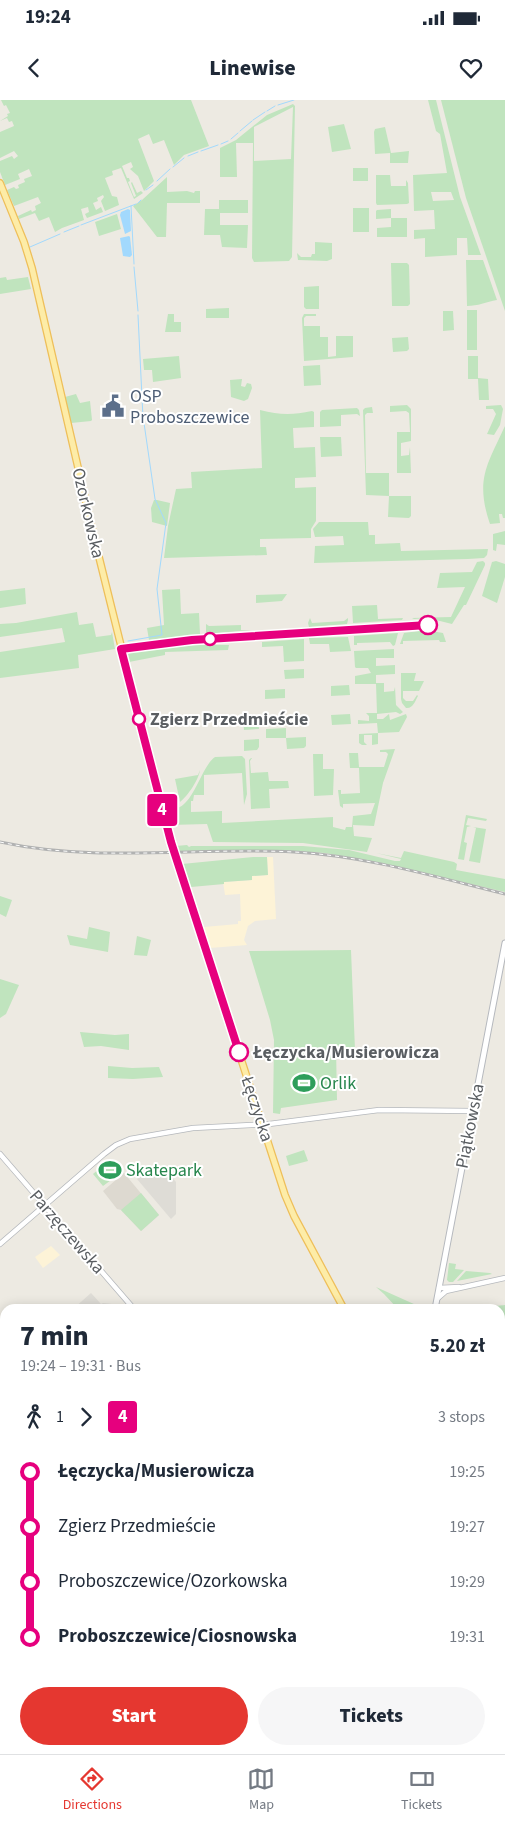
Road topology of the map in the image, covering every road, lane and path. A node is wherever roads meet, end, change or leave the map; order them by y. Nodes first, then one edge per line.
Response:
1 (0, 183) edge
2 (171, 844) joint
3 (505, 943) edge
4 (472, 1110) junction
5 (262, 1124) junction
6 (0, 1154) edge
7 (44, 1206) junction
8 (0, 1244) edge
9 (441, 1277) junction
10 (505, 1278) edge
11 (439, 1288) junction
12 (448, 1289) junction
13 (437, 1299) junction
14 (130, 1304) edge
15 (341, 1304) edge
16 (436, 1304) edge

1 - 2 main road, Ozorkowska
2 - 5 main road, Łęczycka
3 - 4 main road, Piątkowska
4 - 5 street
4 - 9 main road, Piątkowska
5 - 7 street
5 - 15 main road, Łęczycka
6 - 7 street, Parzęczewska
7 - 8 street
7 - 14 street, Parzęczewska
9 - 11 main road, Piątkowska
9 - 12 street
10 - 12 street
11 - 12 street
11 - 13 main road, Piątkowska
12 - 13 street
13 - 16 main road, Piątkowska

